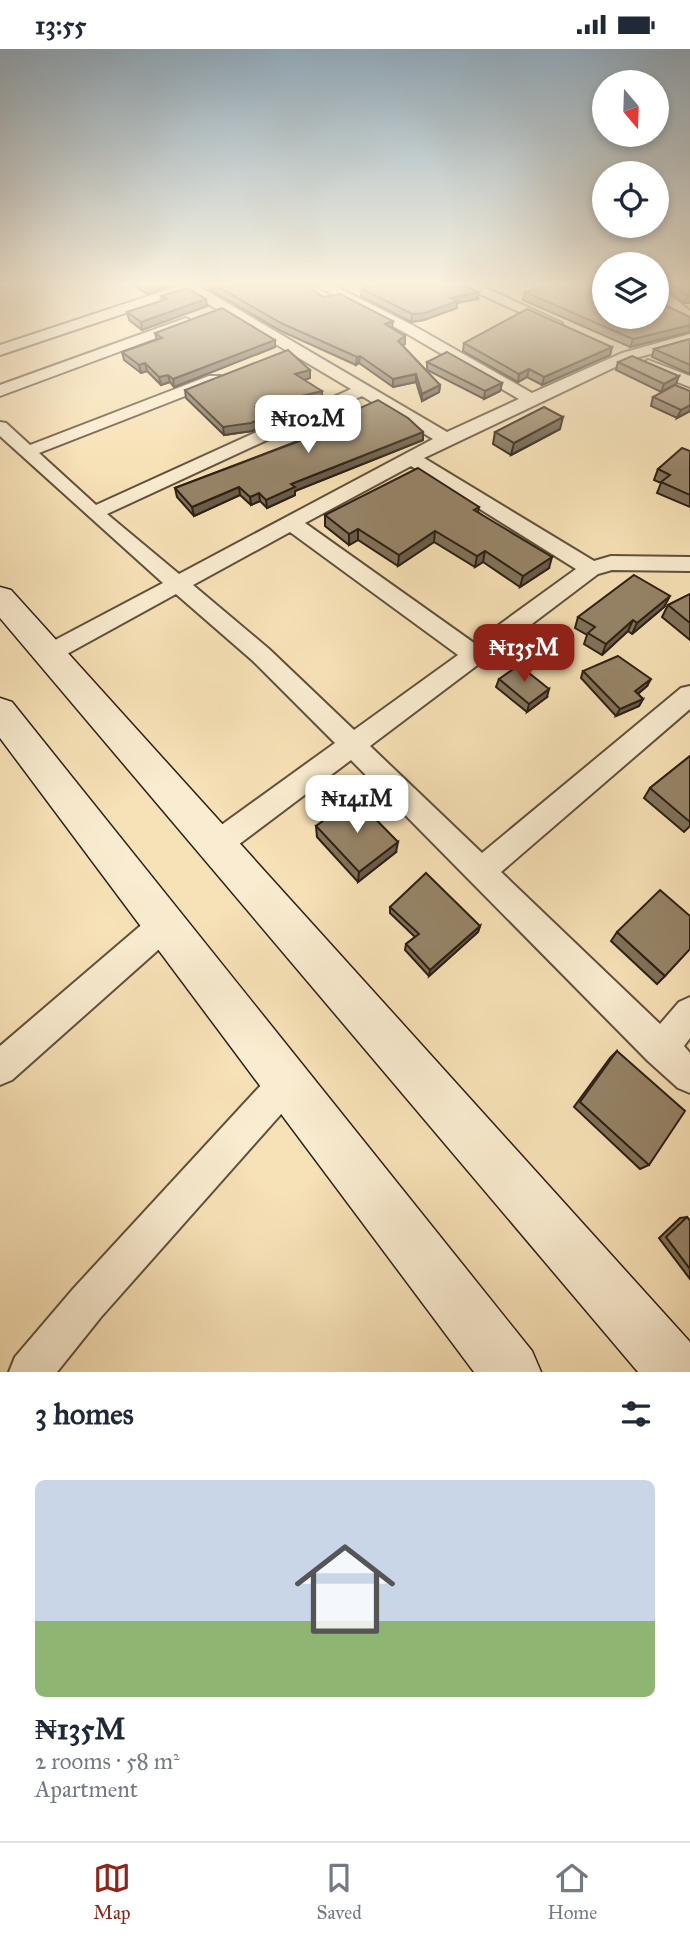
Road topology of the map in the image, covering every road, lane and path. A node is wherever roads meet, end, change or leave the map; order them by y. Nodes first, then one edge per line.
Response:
1 (18, 345) edge
2 (124, 345) edge
3 (289, 345) edge
4 (436, 345) edge
5 (603, 345) edge
6 (666, 345) edge
7 (294, 348) junction
8 (0, 351) edge
9 (627, 356) junction
10 (269, 358) edge
11 (231, 373) edge
12 (690, 382) edge
13 (365, 389) junction
14 (0, 391) edge
15 (530, 399) junction
16 (0, 427) edge
17 (446, 439) junction
18 (29, 451) junction
19 (411, 458) junction
20 (94, 513) junction
21 (291, 523) junction
22 (690, 564) edge
23 (592, 569) junction
24 (177, 585) junction
25 (0, 598) edge
26 (48, 654) junction
27 (474, 655) junction
28 (690, 695) edge
29 (0, 712) edge
30 (352, 743) junction
31 (216, 845) junction
32 (480, 872) junction
33 (164, 925) junction
34 (690, 1013) edge
35 (660, 1049) junction
36 (0, 1068) edge
37 (690, 1076) edge
38 (286, 1083) junction
39 (43, 1366) edge
40 (511, 1372) edge
41 (677, 1372) edge

1 - 8 street
2 - 14 street
3 - 7 street
4 - 15 street
5 - 9 street
6 - 9 street
7 - 10 street
7 - 13 street
9 - 12 street
9 - 15 street
11 - 18 street
13 - 17 street
13 - 20 street
15 - 17 street
16 - 18 street
17 - 19 street
18 - 20 street
19 - 21 street
19 - 23 street
20 - 24 street
21 - 24 street
21 - 27 street
22 - 23 street
23 - 27 street
24 - 26 street
24 - 30 street
25 - 26 main road
26 - 31 main road
27 - 30 street
28 - 32 street
29 - 33 main road
30 - 31 street
30 - 32 street
31 - 41 main road
32 - 35 street
33 - 36 street
33 - 38 main road
34 - 35 street
35 - 37 street
38 - 39 street
38 - 40 main road

